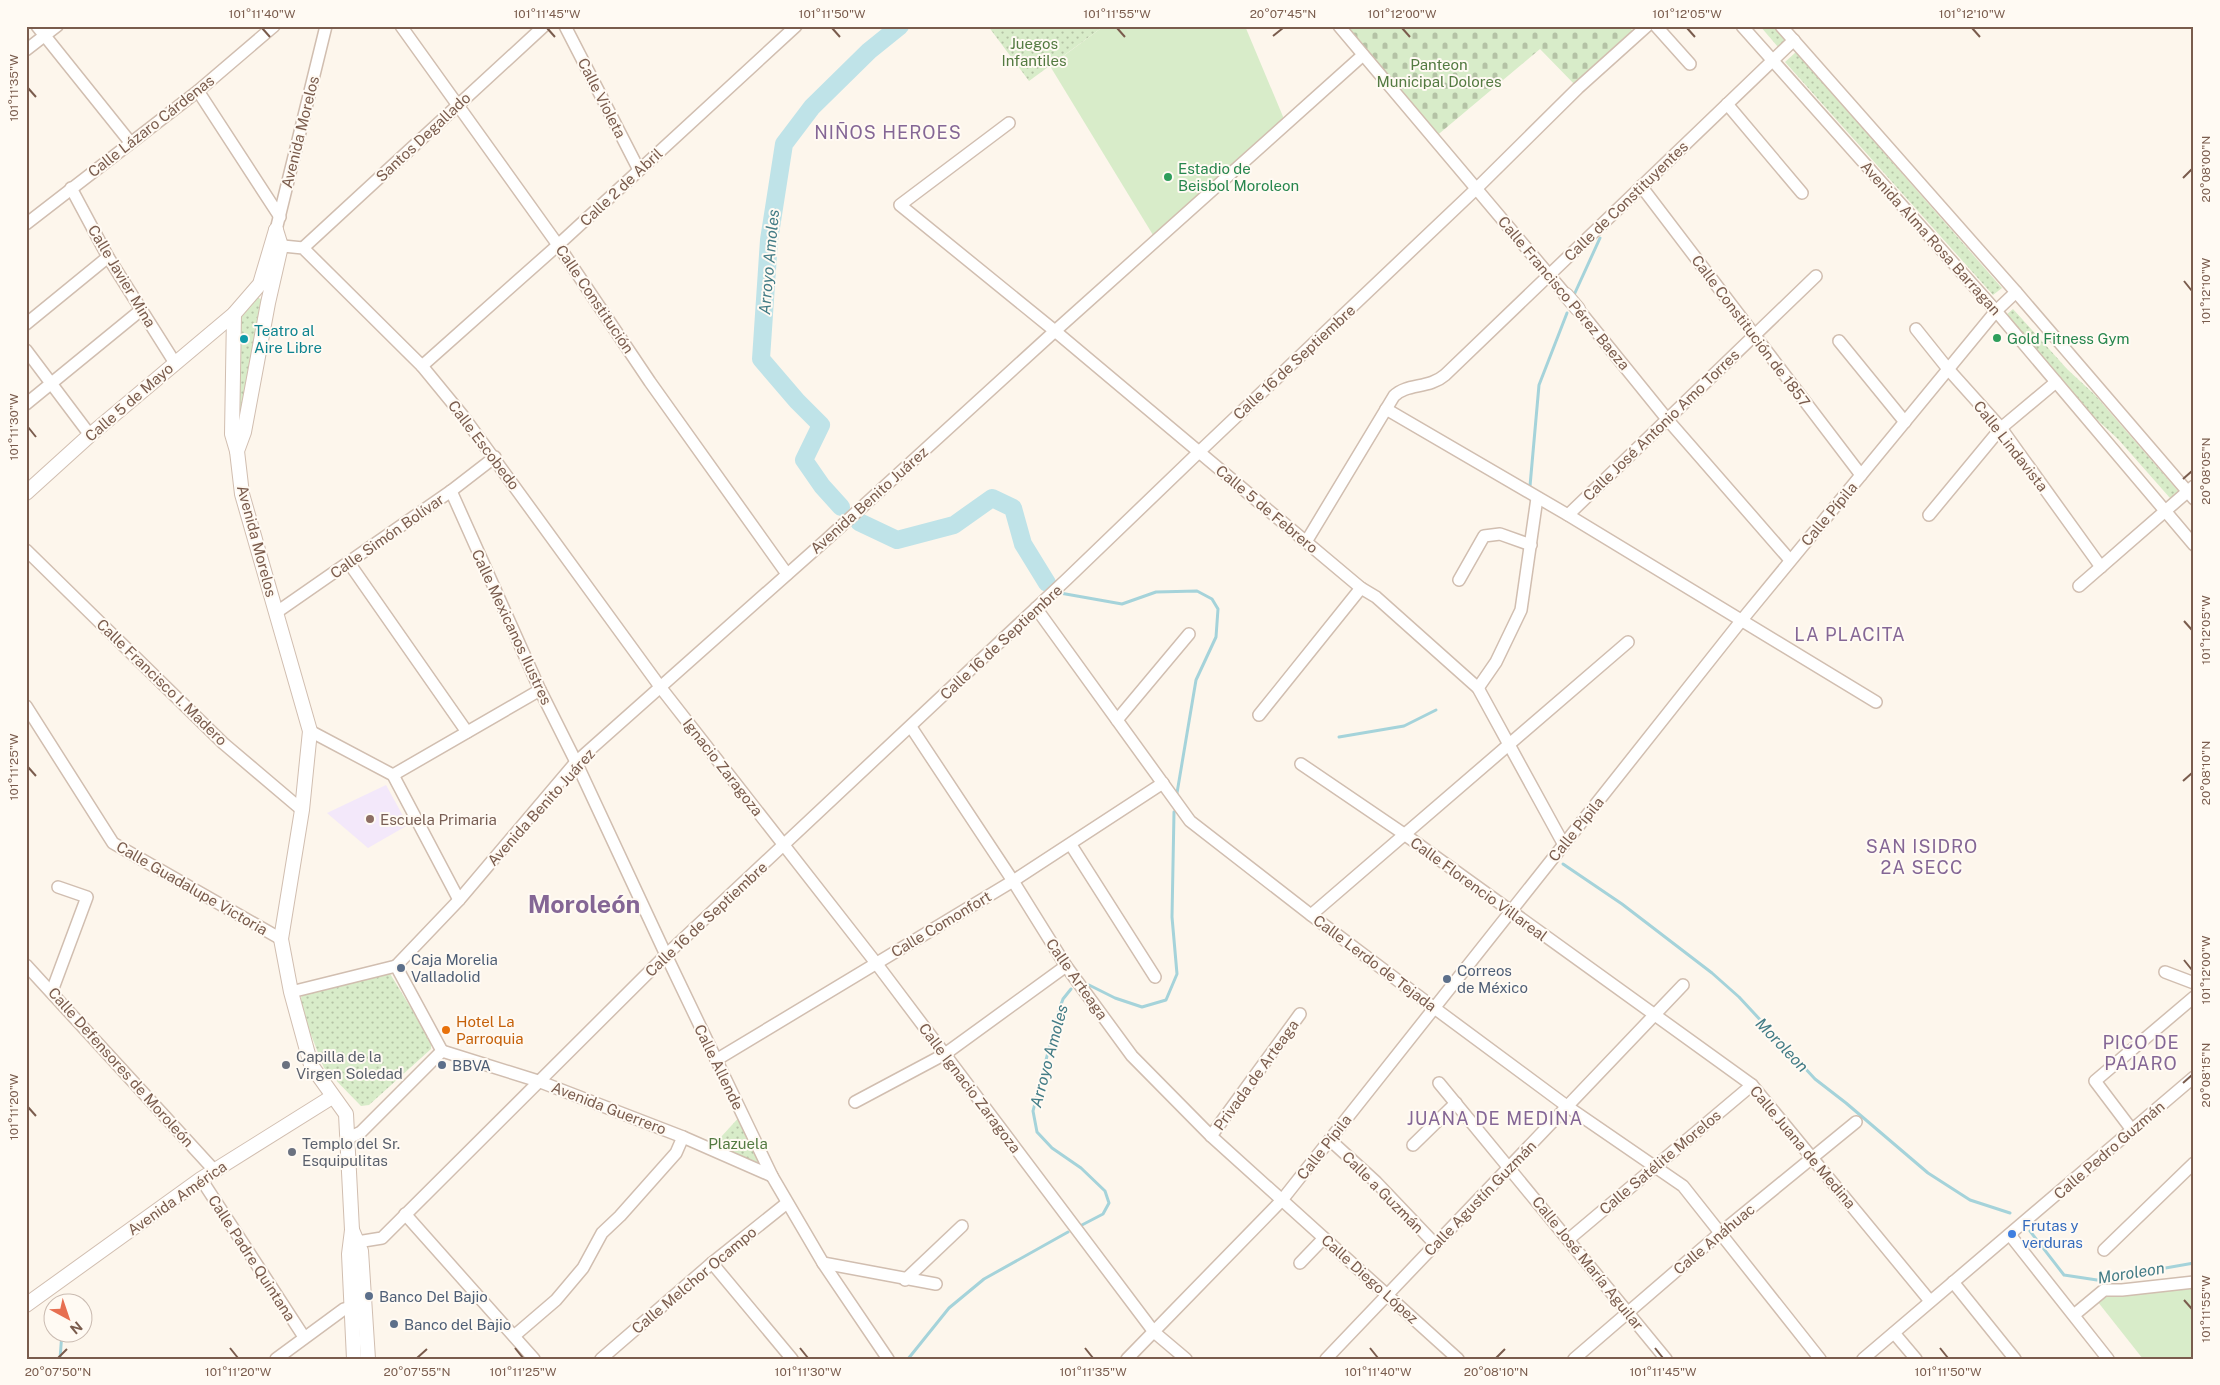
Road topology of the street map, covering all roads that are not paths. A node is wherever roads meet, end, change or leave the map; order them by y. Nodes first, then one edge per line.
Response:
1 (37, 26) edge
2 (57, 26) edge
3 (274, 26) edge
4 (326, 26) edge
5 (401, 26) edge
6 (544, 26) edge
7 (565, 26) edge
8 (796, 26) edge
9 (1339, 26) edge
10 (1647, 26) edge
11 (1656, 26) edge
12 (1742, 26) edge
13 (1781, 26) edge
14 (45, 36) junction
15 (1794, 40) junction
16 (26, 50) edge
17 (1363, 55) junction
18 (1771, 60) junction
19 (1690, 64) dead end
20 (198, 91) junction
21 (1726, 104) junction
22 (458, 106) junction
23 (1009, 123) dead end
24 (130, 142) junction
25 (639, 170) junction
26 (1641, 186) junction
27 (71, 188) junction
28 (1477, 188) junction
29 (1802, 193) dead end
30 (26, 224) edge
31 (278, 224) junction
32 (558, 245) junction
33 (276, 246) junction
34 (303, 248) junction
35 (108, 257) junction
36 (1549, 275) junction
37 (1816, 276) dead end
38 (2016, 292) junction
39 (1566, 295) joint
40 (248, 300) junction
41 (268, 303) junction
42 (1578, 309) joint
43 (142, 310) junction
44 (1996, 311) junction
45 (234, 314) junction
46 (26, 324) edge
47 (1916, 329) dead end
48 (1055, 331) junction
49 (1754, 335) junction
50 (1839, 341) dead end
51 (26, 350) edge
52 (175, 363) junction
53 (422, 366) junction
54 (1948, 369) junction
55 (2056, 382) junction
56 (52, 384) junction
57 (26, 404) edge
58 (1386, 409) junction
59 (1667, 418) junction
60 (1905, 422) junction
61 (2001, 428) junction
62 (90, 435) junction
63 (237, 451) junction
64 (1199, 452) junction
65 (495, 457) junction
66 (1861, 475) junction
67 (450, 491) junction
68 (2192, 492) edge
69 (26, 493) edge
70 (1537, 498) junction
71 (2165, 510) junction
72 (1568, 515) junction
73 (1929, 515) dead end
74 (1306, 542) junction
75 (2194, 544) edge
76 (1531, 545) junction
77 (26, 550) edge
78 (1790, 560) junction
79 (349, 563) junction
80 (2101, 567) junction
81 (787, 574) junction
82 (1459, 580) dead end
83 (2079, 586) dead end
84 (1361, 588) junction
85 (1036, 608) junction
86 (277, 612) junction
87 (1741, 621) junction
88 (1189, 634) dead end
89 (1628, 642) dead end
90 (661, 688) junction
91 (1478, 688) junction
92 (540, 690) junction
93 (1876, 702) dead end
94 (26, 706) edge
95 (1259, 715) dead end
96 (1117, 720) junction
97 (911, 727) junction
98 (310, 730) junction
99 (467, 732) junction
100 (1510, 745) junction
101 (576, 762) junction
102 (1301, 764) dead end
103 (393, 775) junction
104 (1163, 783) junction
105 (302, 810) junction
106 (1404, 834) junction
107 (785, 845) junction
108 (1071, 845) junction
109 (1564, 845) junction
110 (1013, 881) junction
111 (58, 888) dead end
112 (459, 900) junction
113 (1509, 911) junction
114 (1311, 916) junction
115 (281, 940) junction
116 (666, 955) junction
117 (876, 963) junction
118 (26, 964) edge
119 (396, 966) junction
120 (1066, 966) junction
121 (2165, 972) dead end
122 (1155, 977) dead end
123 (2194, 983) edge
124 (1683, 985) dead end
125 (52, 991) junction
126 (290, 992) junction
127 (2194, 997) edge
128 (1433, 1007) junction
129 (1300, 1014) dead end
130 (1655, 1016) junction
131 (442, 1051) junction
132 (945, 1054) junction
133 (716, 1060) junction
134 (2194, 1077) edge
135 (538, 1081) junction
136 (1439, 1083) dead end
137 (1752, 1085) junction
138 (332, 1097) junction
139 (855, 1102) dead end
140 (1456, 1103) junction
141 (1568, 1106) junction
142 (1856, 1122) dead end
143 (2132, 1130) junction
144 (1211, 1136) junction
145 (683, 1137) junction
146 (348, 1138) junction
147 (1330, 1140) junction
148 (1413, 1145) dead end
149 (1812, 1158) junction
150 (2194, 1163) edge
151 (1510, 1167) junction
152 (1656, 1167) junction
153 (214, 1170) junction
154 (772, 1176) junction
155 (201, 1179) junction
156 (1282, 1200) junction
157 (787, 1203) junction
158 (405, 1214) junction
159 (962, 1226) dead end
160 (1719, 1234) junction
161 (2010, 1235) junction
162 (353, 1238) junction
163 (1324, 1238) junction
164 (1569, 1239) junction
165 (1435, 1244) junction
166 (2104, 1250) dead end
167 (712, 1263) junction
168 (824, 1263) junction
169 (1300, 1263) dead end
170 (905, 1280) junction
171 (1953, 1282) junction
172 (2194, 1282) edge
173 (936, 1284) dead end
174 (1388, 1295) junction
175 (1930, 1301) junction
176 (26, 1305) edge
177 (358, 1306) junction
178 (1629, 1312) junction
179 (2074, 1315) junction
180 (1154, 1332) junction
181 (1894, 1333) junction
182 (514, 1336) junction
183 (304, 1337) junction
184 (276, 1359) edge
185 (354, 1359) edge
186 (368, 1359) edge
187 (534, 1359) edge
188 (601, 1359) edge
189 (792, 1359) edge
190 (888, 1359) edge
191 (1127, 1359) edge
192 (1186, 1359) edge
193 (1326, 1359) edge
194 (1458, 1359) edge
195 (1574, 1359) edge
196 (1666, 1359) edge
197 (1820, 1359) edge
198 (1863, 1359) edge
199 (1916, 1359) edge
200 (2015, 1359) edge
201 (2108, 1359) edge

1 - 14 street
2 - 14 street
3 - 20 street, Calle Lázaro Cárdenas
4 - 31 street, Avenida Morelos
5 - 22 street, Calle Constitución
6 - 22 street, Santos Degallado
7 - 25 street, Calle Violeta
8 - 25 street, Calle 2 de Abril
9 - 17 street, Calle Francisco Pérez Baeza
10 - 28 street, Calle 16 de Septiembre
11 - 19 street
12 - 18 street, Avenida Alma Rosa Barragan
13 - 15 street, Avenida Alma Rosa Barragan
14 - 16 street
14 - 24 street
15 - 18 street, Calle de Constituyentes
15 - 38 street, Avenida Alma Rosa Barragan
17 - 28 street, Calle Francisco Pérez Baeza
17 - 48 street, Avenida Benito Juárez
18 - 21 street, Calle de Constituyentes
18 - 44 street, Avenida Alma Rosa Barragan
20 - 24 street, Calle Lázaro Cárdenas
20 - 31 street
21 - 26 street, Calle de Constituyentes
21 - 29 street
22 - 32 street, Calle Constitución
22 - 34 street, Santos Degallado
23 - 48 street, Calle 5 de Febrero
24 - 27 street, Calle Lázaro Cárdenas
25 - 32 street, Calle 2 de Abril
26 - 36 street, Calle de Constituyentes
26 - 49 street, Calle Constitución de 1857
27 - 30 street, Calle Lázaro Cárdenas
27 - 35 street, Calle Javier Mina
28 - 36 street, Calle Francisco Pérez Baeza
28 - 64 street, Calle 16 de Septiembre
31 - 33 street
32 - 53 street, Calle 2 de Abril
32 - 81 street, Calle Constitución
33 - 34 street
33 - 40 street, Calle 5 de Mayo
33 - 41 street, Avenida Morelos
34 - 53 street, Calle Escobedo
35 - 43 street, Calle Javier Mina
35 - 46 street
36 - 39 street, Calle Francisco Pérez Baeza
36 - 58 street, Calle de Constituyentes
37 - 49 street, Calle José Antonio Amo Torres
38 - 44 street, Calle Pípila
38 - 68 street, Avenida Alma Rosa Barragan
39 - 42 street, Calle Francisco Pérez Baeza
40 - 41 street
40 - 45 street, Calle 5 de Mayo
41 - 63 street, Avenida Morelos
42 - 59 street, Calle Francisco Pérez Baeza
43 - 52 street, Calle Javier Mina
43 - 56 street
44 - 54 street, Calle Pípila
44 - 55 street, Avenida Alma Rosa Barragan
45 - 52 street, Calle 5 de Mayo
45 - 63 street
47 - 54 street, Calle Lindavista
48 - 64 street, Calle 5 de Febrero
48 - 81 street, Avenida Benito Juárez
49 - 59 street, Calle José Antonio Amo Torres
49 - 66 street, Calle Constitución de 1857
50 - 60 street
51 - 56 street
52 - 62 street, Calle 5 de Mayo
53 - 65 street, Calle Escobedo
54 - 60 street, Calle Pípila
54 - 61 street, Calle Lindavista
55 - 61 street
55 - 71 street, Avenida Alma Rosa Barragan
56 - 57 street
56 - 62 street
58 - 70 street
58 - 74 street, Calle de Constituyentes
59 - 72 street, Calle José Antonio Amo Torres
59 - 78 street, Calle Francisco Pérez Baeza
60 - 66 street, Calle Pípila
61 - 73 street
61 - 80 street, Calle Lindavista
62 - 69 street, Calle 5 de Mayo
63 - 86 street, Avenida Morelos
64 - 74 street, Calle 5 de Febrero
64 - 85 street, Calle 16 de Septiembre
65 - 67 street, Calle Simón Bolívar
65 - 90 street, Calle Escobedo
66 - 78 street, Calle Pípila
67 - 79 street, Calle Simón Bolívar
67 - 92 street, Calle Mexicanos Ilustres
68 - 71 street
70 - 72 street
70 - 76 street
71 - 75 street, Avenida Alma Rosa Barragan
71 - 80 street
72 - 87 street
74 - 84 street, Calle 5 de Febrero
76 - 82 street
76 - 91 street
77 - 105 street, Calle Francisco I. Madero
78 - 87 street, Calle Pípila
79 - 86 street, Calle Simón Bolívar
79 - 99 street
80 - 83 street
81 - 90 street, Avenida Benito Juárez
84 - 91 street, Calle 5 de Febrero
84 - 95 street
85 - 96 street
85 - 97 street, Calle 16 de Septiembre
86 - 98 street, Avenida Morelos
87 - 93 street
87 - 109 street, Calle Pípila
88 - 96 street
89 - 100 street
90 - 101 street, Avenida Benito Juárez
90 - 107 street, Ignacio Zaragoza
91 - 100 street, Calle 5 de Febrero
92 - 99 street
92 - 101 street, Calle Mexicanos Ilustres
94 - 115 street, Calle Guadalupe Victoria
96 - 104 street
97 - 107 street, Calle 16 de Septiembre
97 - 110 street, Calle Arteaga
98 - 103 street
98 - 105 street, Avenida Morelos
99 - 103 street
100 - 106 street
100 - 109 street, Calle 5 de Febrero
101 - 112 street, Avenida Benito Juárez
101 - 116 street, Calle Allende
102 - 106 street, Calle Florencio Villareal
103 - 112 street
104 - 108 street, Calle Comonfort
104 - 114 street, Calle Lerdo de Tejada
105 - 115 street, Avenida Morelos
106 - 113 street, Calle Florencio Villareal
106 - 114 street
107 - 116 street, Calle 16 de Septiembre
107 - 117 street, Calle Ignacio Zaragoza
108 - 110 street, Calle Comonfort
108 - 122 street
109 - 113 street, Calle Pípila
110 - 117 street, Calle Comonfort
110 - 120 street, Calle Arteaga
111 - 125 street
112 - 119 street, Avenida Benito Juárez
113 - 128 street, Calle Pípila
113 - 130 street, Calle Florencio Villareal
114 - 128 street, Calle Lerdo de Tejada
115 - 126 street, Avenida Morelos
116 - 133 street, Calle Allende
116 - 135 street, Calle 16 de Septiembre
117 - 132 street, Calle Ignacio Zaragoza
117 - 133 street, Calle Comonfort
118 - 125 street, Calle Defensores de Moroleón
119 - 126 street
119 - 131 street
120 - 132 street
120 - 144 street, Calle Arteaga
121 - 123 street
124 - 130 street, Calle Agustín Guzmán
125 - 153 street, Calle Defensores de Moroleón
126 - 138 street, Avenida Morelos
127 - 143 street
128 - 141 street, Calle Lerdo de Tejada
128 - 147 street, Calle Pípila
129 - 144 street, Privada de Arteaga
130 - 137 street, Calle Juana de Medina
130 - 141 street, Calle Agustín Guzmán
131 - 135 street, Avenida Guerrero
131 - 146 street
132 - 139 street
132 - 180 street, Calle Ignacio Zaragoza
133 - 154 street, Calle Allende
134 - 143 street, Calle Pedro Guzmán
135 - 145 street, Avenida Guerrero
135 - 158 street, Calle 16 de Septiembre
136 - 140 street, Calle José María Aguilar
137 - 149 street, Calle Juana de Medina
137 - 152 street, Calle Satélite Morelos
138 - 146 street, Avenida Morelos
138 - 153 street, Avenida América
140 - 148 street
140 - 151 street, Calle José María Aguilar
141 - 151 street, Calle Agustín Guzmán
141 - 152 street, Calle Lerdo de Tejada
142 - 149 street, Calle Anáhuac
143 - 161 street, Calle Pedro Guzmán
144 - 156 street, Calle Arteaga
145 - 154 street, Avenida Guerrero
145 - 182 street
146 - 162 street, Avenida Morelos
147 - 156 street, Calle Pípila
147 - 165 street, Calle a Guzmán
149 - 160 street, Calle Anáhuac
149 - 175 street, Calle Juana de Medina
150 - 166 street
151 - 164 street, Calle José María Aguilar
151 - 165 street, Calle Agustín Guzmán
152 - 160 street, Calle Lerdo de Tejada
152 - 164 street, Calle Satélite Morelos
153 - 155 street, Avenida América
154 - 157 street, Calle Allende
155 - 176 street, Avenida América
155 - 183 street, Calle Padre Quintana
156 - 163 street, Calle Diego López
156 - 180 street, Calle Pípila
157 - 167 street, Calle Melchor Ocampo
157 - 168 street, Calle Allende
158 - 162 street, Calle 16 de Septiembre
158 - 182 street
159 - 170 street
160 - 178 street, Calle Anáhuac
160 - 197 street, Calle Lerdo de Tejada
161 - 171 street, Calle Pedro Guzmán
161 - 179 street
162 - 177 street, Avenida Morelos
163 - 169 street
163 - 174 street, Calle Diego López
164 - 178 street, Calle José María Aguilar
165 - 174 street, Calle Agustín Guzmán
167 - 188 street, Calle Melchor Ocampo
167 - 189 street
168 - 170 street
168 - 190 street, Calle Allende
170 - 173 street
171 - 175 street, Calle Pedro Guzmán
171 - 200 street
172 - 179 street
174 - 193 street, Calle Agustín Guzmán
174 - 194 street, Calle Diego López
175 - 181 street, Calle Pedro Guzmán
177 - 183 street
177 - 185 street
177 - 186 street
178 - 195 street, Calle Anáhuac
178 - 196 street, Calle José María Aguilar
179 - 201 street
180 - 191 street, Calle Pípila
180 - 192 street, Calle Ignacio Zaragoza
181 - 198 street, Calle Pedro Guzmán
181 - 199 street
182 - 187 street
183 - 184 street

